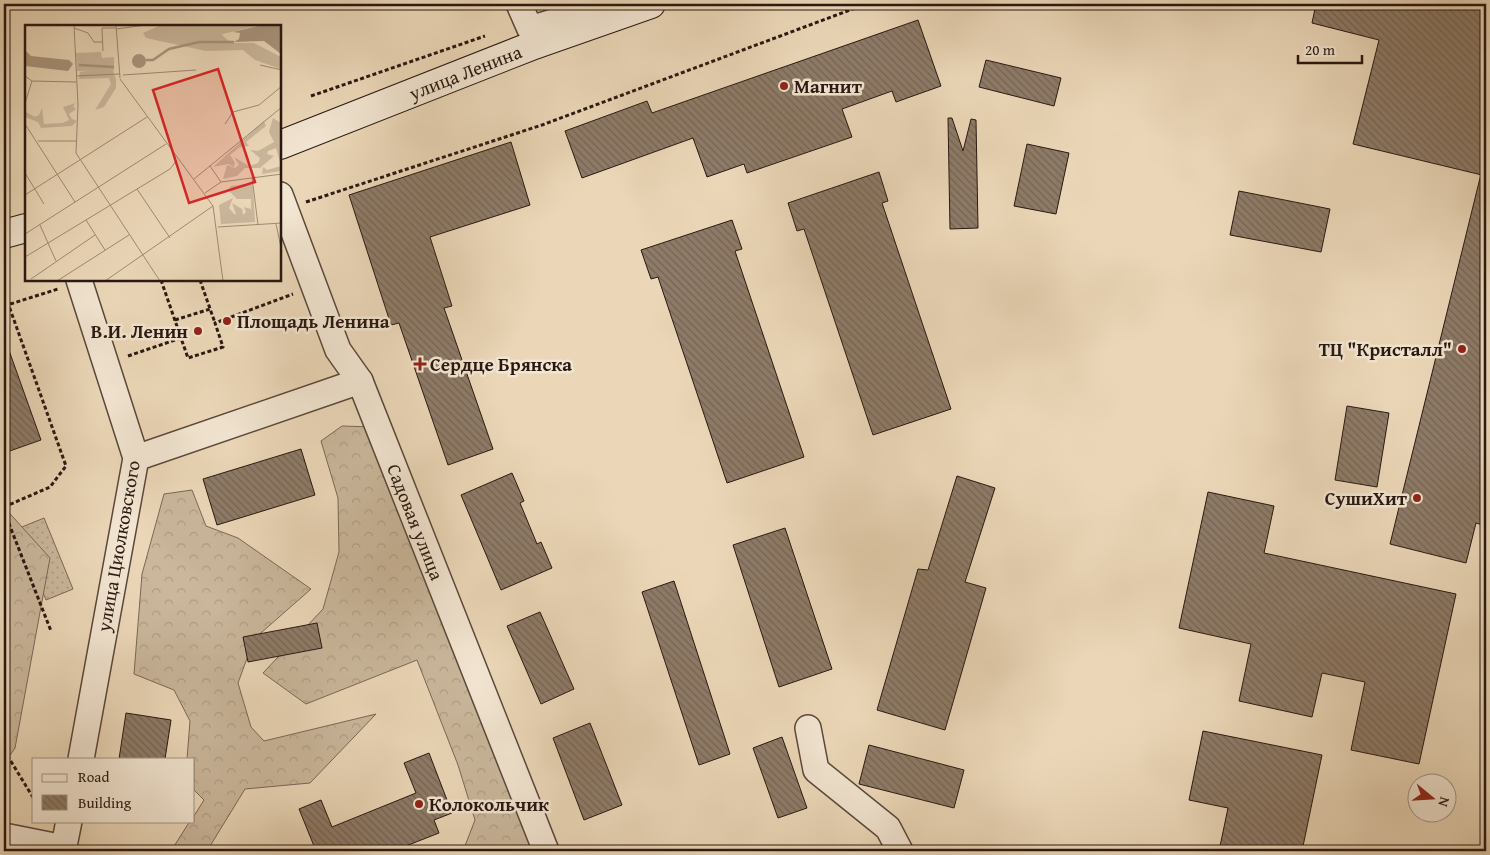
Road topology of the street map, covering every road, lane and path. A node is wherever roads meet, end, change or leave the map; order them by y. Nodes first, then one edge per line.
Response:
1 (519, 4) edge
2 (613, 4) edge
3 (866, 4) edge
4 (646, 5) edge
5 (489, 34) dead end
6 (311, 96) dead end
7 (281, 145) edge
8 (283, 202) edge
9 (25, 228) edge
10 (4, 234) edge
11 (80, 281) edge
12 (161, 281) edge
13 (200, 281) edge
14 (314, 286) junction
15 (4, 306) edge
16 (9, 306) junction
17 (210, 309) junction
18 (175, 320) junction
19 (215, 323) junction
20 (182, 338) junction
21 (106, 363) junction
22 (360, 381) junction
23 (136, 458) junction
24 (4, 507) edge
25 (4, 512) edge
26 (51, 631) dead end
27 (808, 728) dead end
28 (4, 750) edge
29 (81, 758) edge
30 (32, 796) edge
31 (69, 822) edge
32 (4, 836) edge
33 (64, 850) edge
34 (546, 851) edge
35 (900, 851) edge

1 - 2 street
3 - 8 path
4 - 7 main road, улица Ленина
5 - 6 path
8 - 14 street, Садовая улица
9 - 10 main road
11 - 16 path
11 - 21 street, улица Циолковского
12 - 18 path
13 - 17 path
14 - 19 path
14 - 22 street, Садовая улица
15 - 16 path
16 - 24 path
17 - 18 path
17 - 19 path
18 - 20 path
19 - 20 path
20 - 21 path
21 - 23 street, улица Циолковского
22 - 23 street
22 - 34 street, Садовая улица
23 - 29 street, улица Циолковского
25 - 26 path
27 - 35 street
28 - 30 path
31 - 33 street
32 - 33 street

